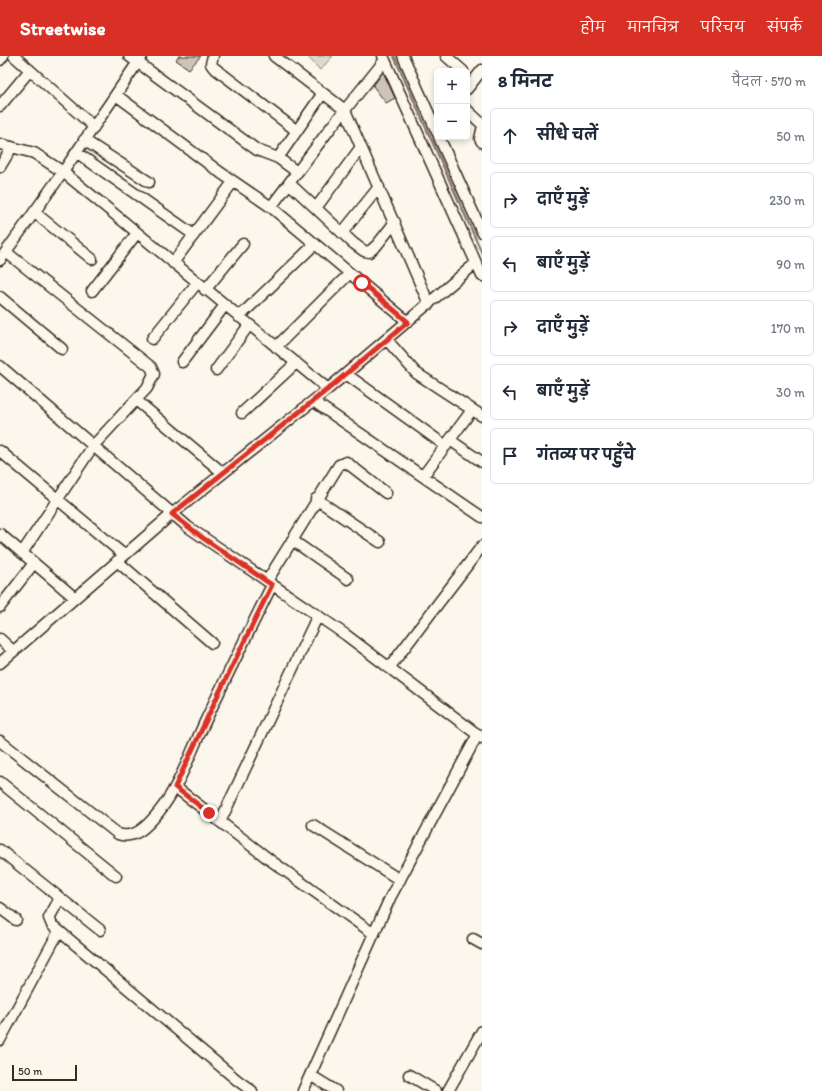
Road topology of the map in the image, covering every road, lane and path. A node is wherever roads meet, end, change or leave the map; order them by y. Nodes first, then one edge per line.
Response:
1 (3, 56) edge
2 (14, 56) edge
3 (213, 56) edge
4 (274, 56) edge
5 (403, 56) edge
6 (446, 56) edge
7 (136, 58) edge
8 (384, 58) edge
9 (0, 60) edge
10 (460, 68) edge
11 (30, 70) junction
12 (482, 70) edge
13 (474, 80) edge
14 (323, 93) junction
15 (116, 94) junction
16 (0, 106) edge
17 (345, 110) junction
18 (470, 113) edge
19 (434, 123) edge
20 (482, 124) edge
21 (94, 127) junction
22 (482, 130) edge
23 (297, 131) junction
24 (84, 140) junction
25 (440, 140) edge
26 (482, 142) edge
27 (0, 144) edge
28 (12, 147) junction
29 (361, 147) junction
30 (76, 152) junction
31 (278, 158) junction
32 (0, 167) edge
33 (63, 172) junction
34 (297, 172) junction
35 (149, 182) dead end
36 (233, 182) junction
37 (289, 182) junction
38 (379, 187) junction
39 (272, 207) junction
40 (316, 208) junction
41 (34, 212) junction
42 (395, 222) junction
43 (482, 232) edge
44 (137, 233) junction
45 (342, 233) junction
46 (194, 235) junction
47 (243, 244) dead end
48 (315, 244) junction
49 (6, 252) junction
50 (92, 259) dead end
51 (0, 260) edge
52 (174, 263) junction
53 (476, 263) junction
54 (350, 273) junction
55 (482, 276) edge
56 (197, 282) junction
57 (206, 290) junction
58 (92, 291) dead end
59 (0, 297) edge
60 (429, 304) junction
61 (225, 305) junction
62 (239, 317) junction
63 (408, 322) junction
64 (250, 325) junction
65 (152, 339) dead end
66 (387, 340) junction
67 (276, 347) junction
68 (62, 349) dead end
69 (182, 362) dead end
70 (296, 363) junction
71 (0, 366) edge
72 (216, 370) dead end
73 (346, 374) junction
74 (328, 389) junction
75 (136, 400) junction
76 (313, 401) junction
77 (472, 410) junction
78 (242, 413) dead end
79 (482, 416) edge
80 (448, 443) junction
81 (93, 446) junction
82 (0, 451) edge
83 (482, 462) edge
84 (223, 473) junction
85 (423, 476) junction
86 (386, 493) dead end
87 (58, 499) junction
88 (316, 500) junction
89 (172, 514) junction
90 (482, 517) edge
91 (0, 534) edge
92 (292, 540) junction
93 (380, 542) dead end
94 (482, 546) edge
95 (22, 553) junction
96 (121, 558) junction
97 (34, 562) junction
98 (348, 579) dead end
99 (270, 583) junction
100 (75, 598) junction
101 (0, 607) edge
102 (318, 616) junction
103 (0, 639) edge
104 (212, 643) dead end
105 (14, 651) junction
106 (0, 663) edge
107 (389, 668) junction
108 (480, 736) edge
109 (0, 741) edge
110 (0, 782) edge
111 (175, 787) junction
112 (220, 822) junction
113 (314, 825) dead end
114 (0, 850) edge
115 (116, 876) dead end
116 (400, 880) junction
117 (60, 898) junction
118 (0, 908) edge
119 (16, 920) dead end
120 (100, 930) dead end
121 (59, 931) junction
122 (374, 934) junction
123 (473, 939) dead end
124 (482, 944) edge
125 (482, 1031) edge
126 (0, 1040) edge
127 (409, 1074) dead end
128 (310, 1075) junction
129 (252, 1091) edge
130 (303, 1091) edge
131 (336, 1091) edge
132 (436, 1091) edge
133 (448, 1091) edge

1 - 9 street
2 - 11 street
3 - 23 street
4 - 14 street
5 - 19 street
6 - 10 street
7 - 15 street
7 - 31 street
8 - 17 street
8 - 53 street
11 - 16 street
11 - 21 street
12 - 13 street
14 - 17 street
14 - 23 street
15 - 21 street
15 - 36 street
17 - 29 street
17 - 34 street
18 - 20 street
21 - 24 street
22 - 26 street
23 - 31 street
24 - 30 street
24 - 35 street
25 - 43 street
27 - 28 street
28 - 32 street
28 - 33 street
29 - 38 street
29 - 40 street
30 - 33 street
30 - 46 street
31 - 34 street
33 - 41 street
33 - 44 street
34 - 37 street
36 - 39 street
36 - 46 street
37 - 39 street
37 - 40 street
38 - 42 street
38 - 45 street
39 - 48 street
40 - 45 street
41 - 49 street
41 - 50 street
42 - 45 street
42 - 60 street
44 - 52 street
44 - 58 street
46 - 52 street
47 - 57 street
48 - 54 street
48 - 62 street
49 - 51 street
49 - 75 street
52 - 56 street
53 - 55 street
53 - 60 street
54 - 63 street
54 - 67 street
56 - 57 street
56 - 65 street
57 - 61 street
59 - 68 street
60 - 63 street
61 - 62 street
61 - 69 street
62 - 64 street
63 - 66 street
64 - 67 street
64 - 72 street
66 - 73 street
66 - 77 street
67 - 70 street
70 - 74 street
70 - 78 street
71 - 81 street
73 - 74 street
73 - 80 street
74 - 76 street
75 - 81 street
75 - 84 street
76 - 84 street
76 - 85 street
77 - 79 street
77 - 80 street
80 - 83 street
80 - 85 street
81 - 87 street
81 - 89 street
82 - 87 street
84 - 89 street
85 - 90 street
86 - 88 street
87 - 95 street
87 - 96 street
88 - 92 street
88 - 93 street
89 - 96 street
89 - 99 street
91 - 95 street
92 - 98 street
92 - 99 street
94 - 107 street
95 - 97 street
96 - 100 street
96 - 104 street
97 - 100 street
97 - 101 street
99 - 102 street
99 - 111 street
100 - 105 street
102 - 107 street
102 - 112 street
103 - 105 street
105 - 106 street
107 - 108 street
108 - 116 street
109 - 111 street
110 - 115 street
111 - 112 street
112 - 122 street
113 - 116 street
114 - 117 street
116 - 122 street
117 - 120 street
117 - 121 street
118 - 119 street
121 - 126 street
121 - 129 street
122 - 128 street
123 - 124 street
125 - 133 street
127 - 132 street
128 - 130 street
128 - 131 street

